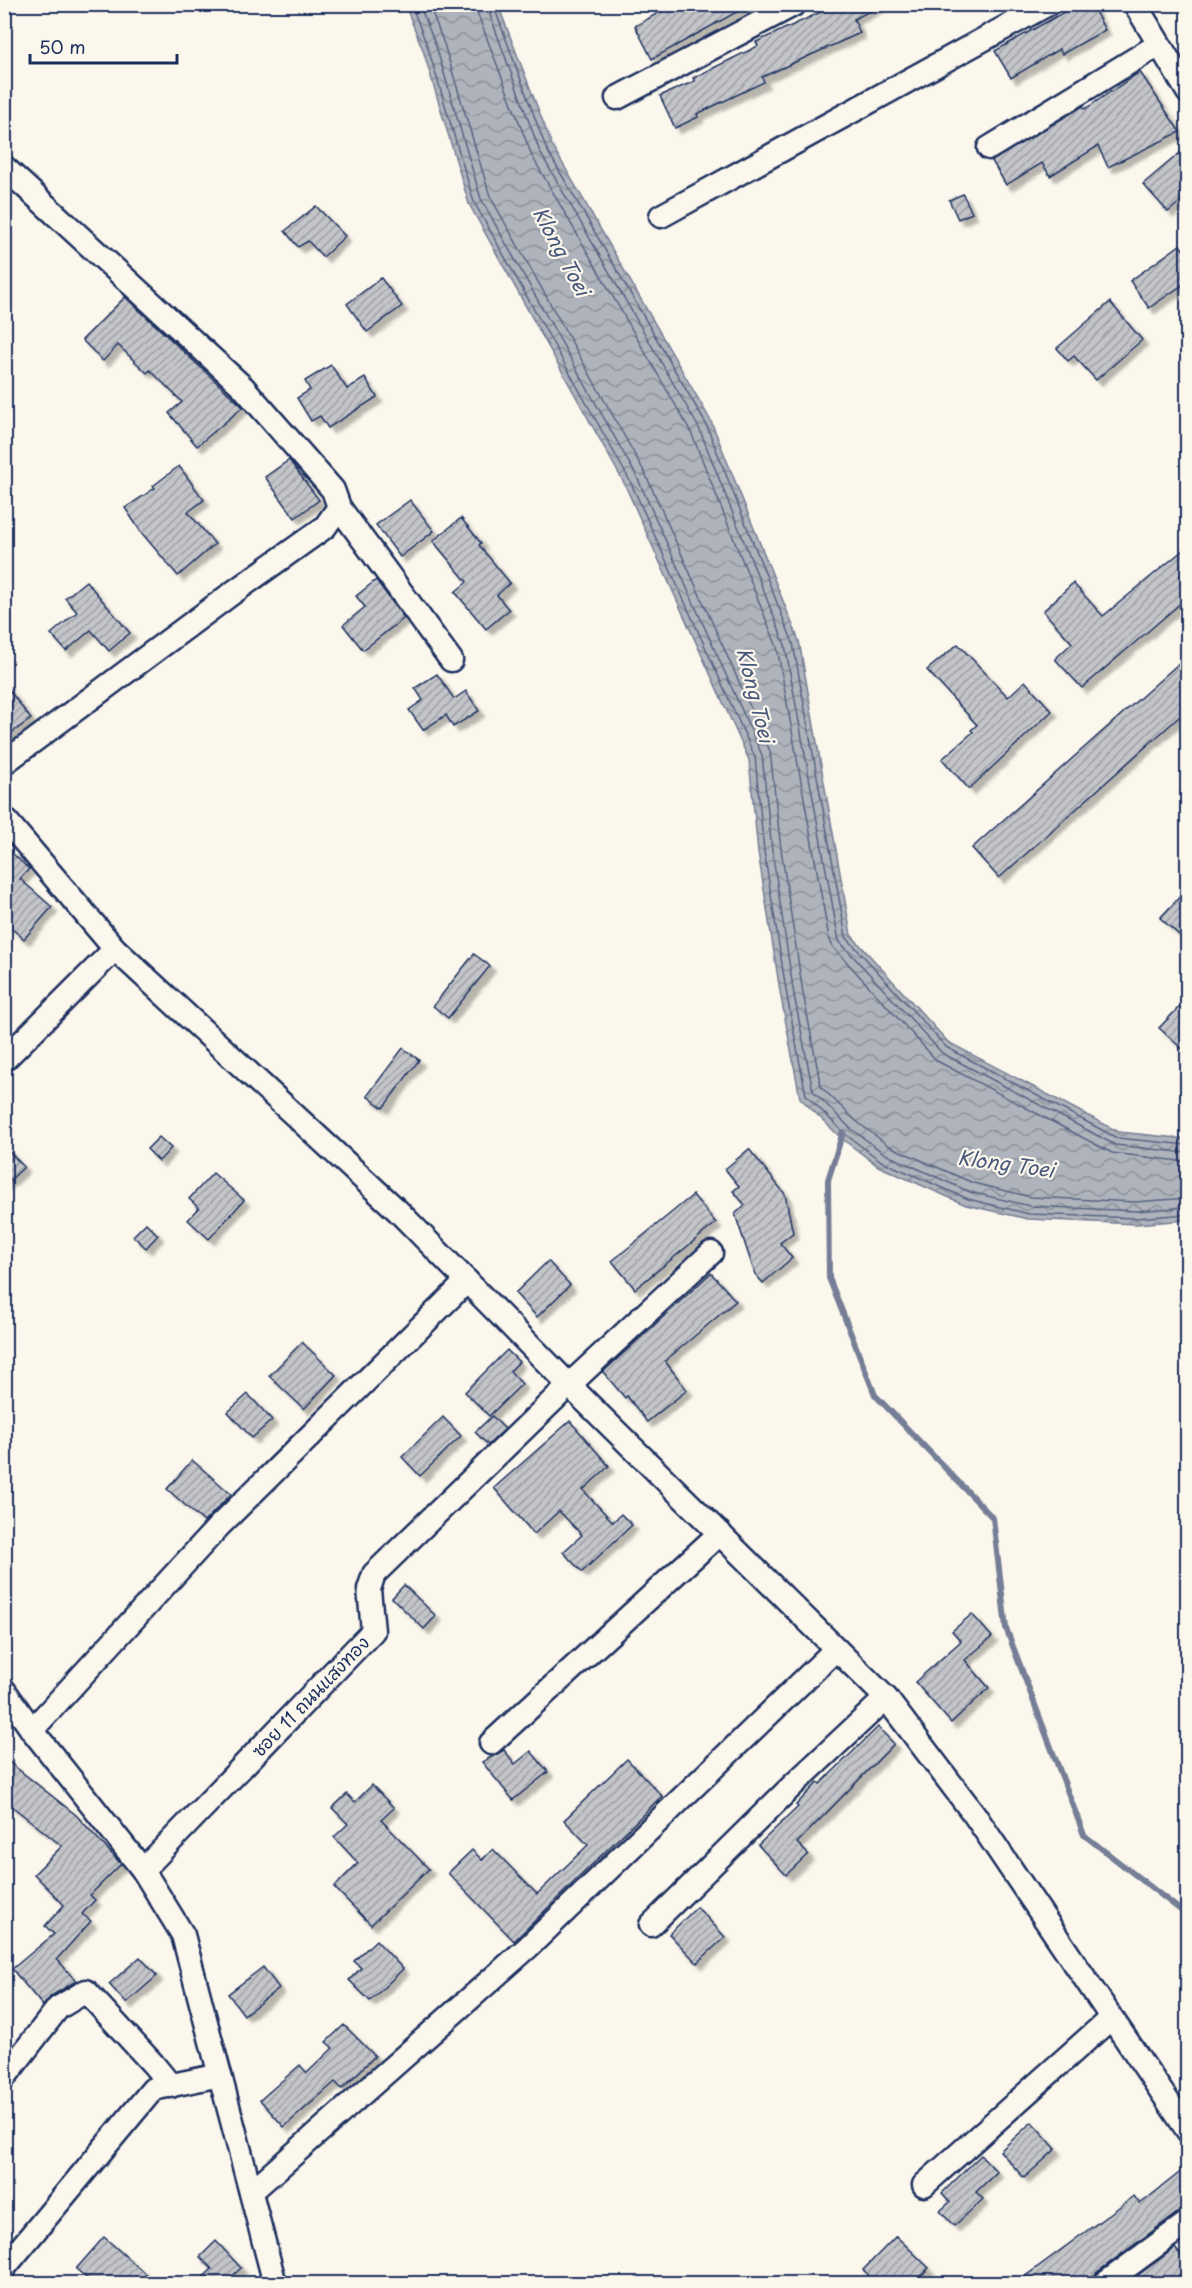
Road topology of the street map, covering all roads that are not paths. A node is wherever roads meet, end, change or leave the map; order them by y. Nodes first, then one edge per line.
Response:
1 (795, 4) edge
2 (1048, 4) edge
3 (1135, 4) edge
4 (1158, 45) junction
5 (1188, 92) edge
6 (617, 98) dead end
7 (989, 148) dead end
8 (4, 167) edge
9 (661, 216) dead end
10 (339, 507) junction
11 (451, 660) dead end
12 (4, 763) edge
13 (4, 818) edge
14 (115, 949) junction
15 (4, 1060) edge
16 (711, 1253) dead end
17 (467, 1281) junction
18 (569, 1385) junction
19 (720, 1533) junction
20 (836, 1649) junction
21 (4, 1690) edge
22 (886, 1698) junction
23 (32, 1730) junction
24 (490, 1743) dead end
25 (143, 1870) junction
26 (651, 1925) dead end
27 (1111, 2018) junction
28 (220, 2075) junction
29 (4, 2078) edge
30 (171, 2086) junction
31 (1188, 2131) edge
32 (924, 2185) dead end
33 (251, 2192) junction
34 (1188, 2222) edge
35 (4, 2268) edge
36 (270, 2280) edge
37 (1104, 2283) edge

1 - 6 street
2 - 9 street
3 - 4 street
4 - 5 street
4 - 7 street
8 - 10 street
10 - 11 street
10 - 12 street
13 - 14 street
14 - 15 street
14 - 17 street
16 - 18 street, ซอย 11 ถนนแสงทอง
17 - 18 street
17 - 23 street
18 - 19 street
18 - 25 street, ซอย 11 ถนนแสงทอง
19 - 20 street
19 - 24 street
20 - 22 street
20 - 33 street
21 - 23 street
22 - 26 street
22 - 27 street
23 - 25 street
25 - 28 street
27 - 31 street
27 - 32 street
28 - 30 street
28 - 33 street
29 - 30 street
30 - 35 street
33 - 36 street
34 - 37 street

